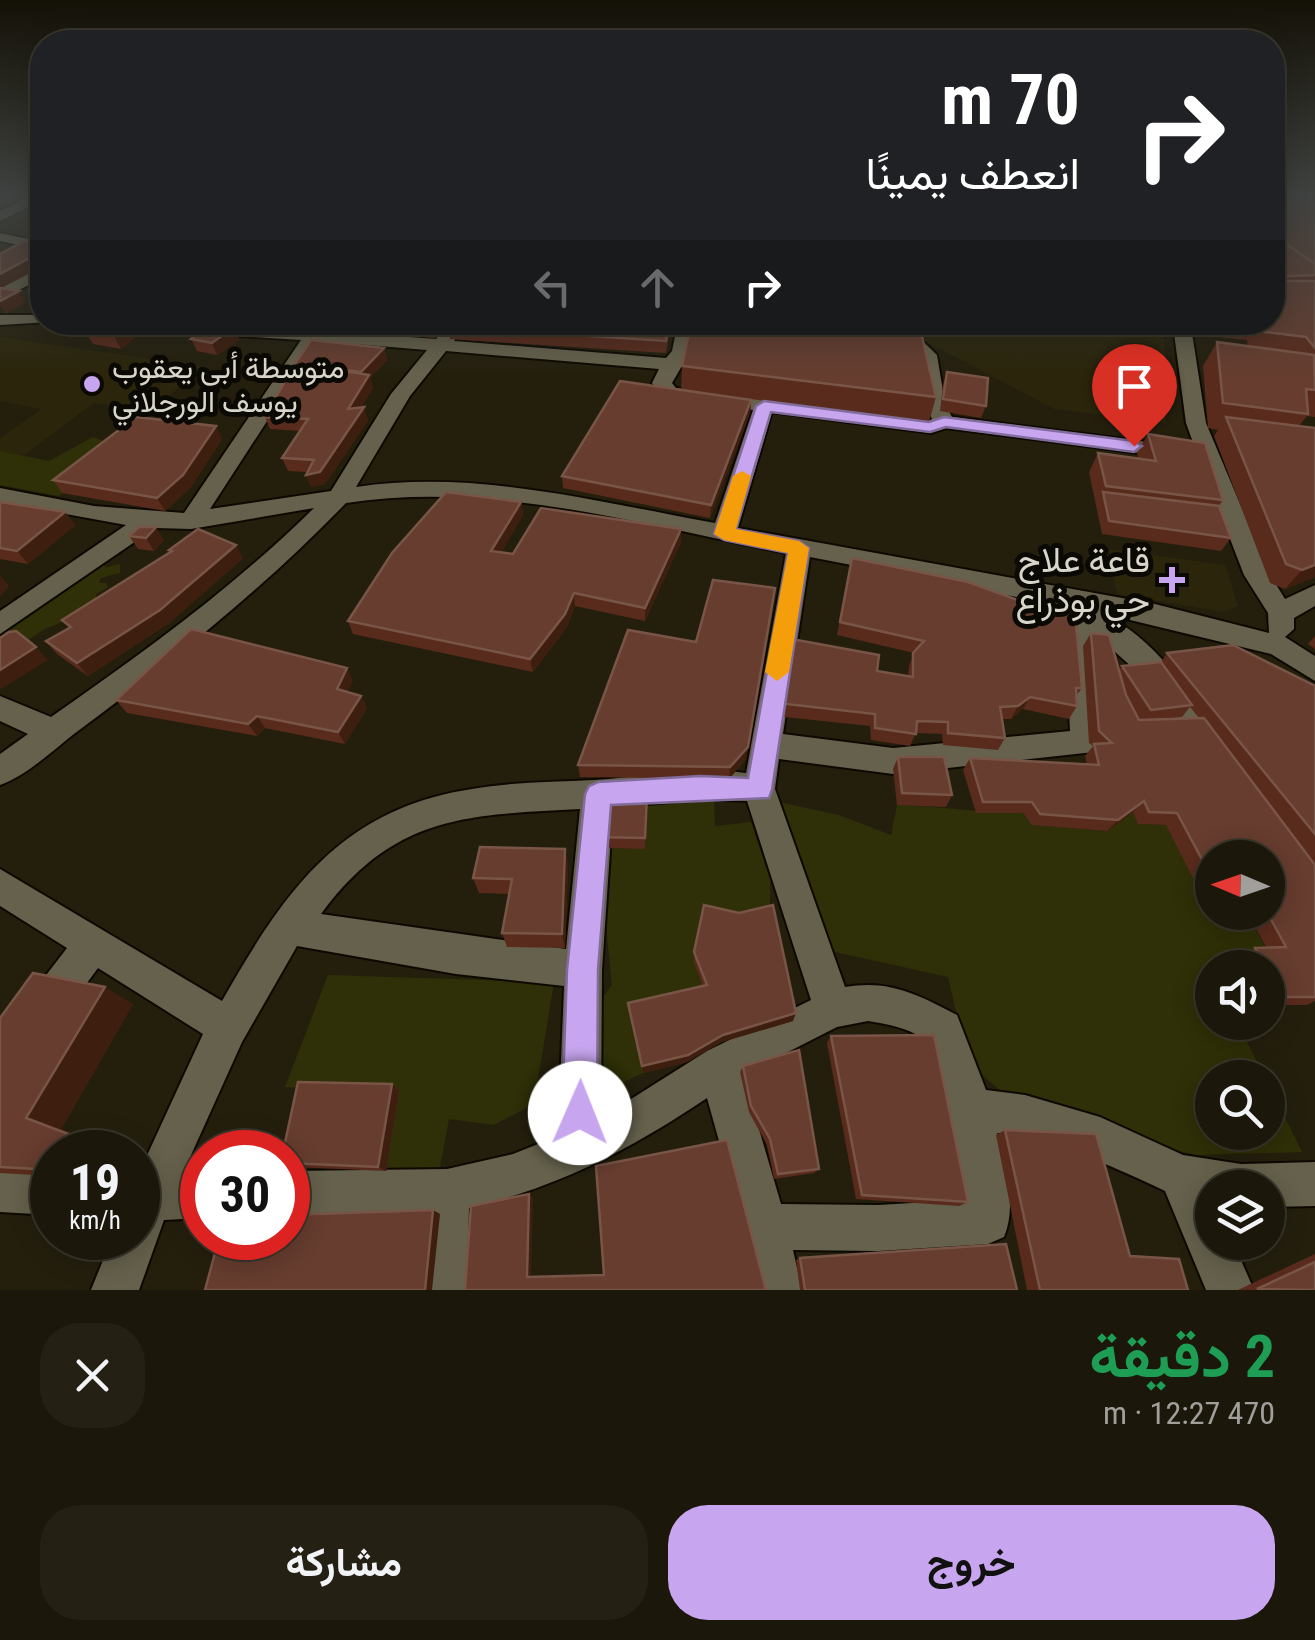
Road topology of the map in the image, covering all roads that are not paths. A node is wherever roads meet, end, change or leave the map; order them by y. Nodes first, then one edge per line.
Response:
1 (30, 279) edge
2 (0, 295) edge
3 (0, 320) edge
4 (30, 320) edge
5 (314, 335) edge
6 (368, 335) edge
7 (449, 335) edge
8 (685, 335) edge
9 (901, 335) edge
10 (1183, 335) edge
11 (442, 344) junction
12 (671, 364) junction
13 (764, 406) junction
14 (944, 422) junction
15 (1209, 456) junction
16 (0, 495) edge
17 (338, 498) junction
18 (150, 519) junction
19 (190, 521) junction
20 (724, 534) junction
21 (799, 548) junction
22 (1315, 594) edge
23 (1078, 608) junction
24 (1281, 613) junction
25 (0, 624) edge
26 (1280, 646) junction
27 (1315, 670) edge
28 (0, 708) edge
29 (56, 733) junction
30 (766, 744) junction
31 (1230, 768) edge
32 (0, 771) edge
33 (759, 790) junction
34 (598, 794) junction
35 (0, 886) edge
36 (288, 927) junction
37 (94, 943) junction
38 (583, 970) junction
39 (834, 1009) junction
40 (228, 1027) junction
41 (720, 1065) junction
42 (0, 1068) edge
43 (971, 1109) junction
44 (579, 1148) junction
45 (160, 1173) edge
46 (1180, 1176) junction
47 (1315, 1184) edge
48 (0, 1190) edge
49 (30, 1192) edge
50 (448, 1192) junction
51 (310, 1193) edge
52 (766, 1227) junction
53 (125, 1260) edge
54 (115, 1290) edge
55 (443, 1290) edge
56 (778, 1290) edge
57 (1230, 1290) edge

1 - 2 street
3 - 4 street
5 - 19 street
6 - 11 street
7 - 11 street
8 - 12 street
9 - 14 street
10 - 15 street
11 - 12 street
11 - 17 street
12 - 13 street
13 - 14 street
13 - 20 street
14 - 15 street
15 - 24 street
16 - 18 street
17 - 19 street
17 - 20 street
17 - 29 street
18 - 19 street
18 - 25 street
20 - 21 street
21 - 23 street
21 - 30 street
22 - 24 street
23 - 26 street
23 - 30 street
23 - 31 street
24 - 26 street
26 - 27 street
28 - 29 street
29 - 32 street
30 - 33 street
33 - 34 street
33 - 39 street
34 - 36 street
34 - 38 street
35 - 37 street
36 - 38 street
36 - 40 street
37 - 40 street
37 - 42 street
38 - 44 street
39 - 41 street
39 - 43 street
40 - 45 street
41 - 44 street
41 - 52 street
43 - 46 street
43 - 52 street
44 - 50 street
46 - 47 street
46 - 57 street
48 - 49 street
50 - 51 street
50 - 55 street
52 - 56 street
53 - 54 street

